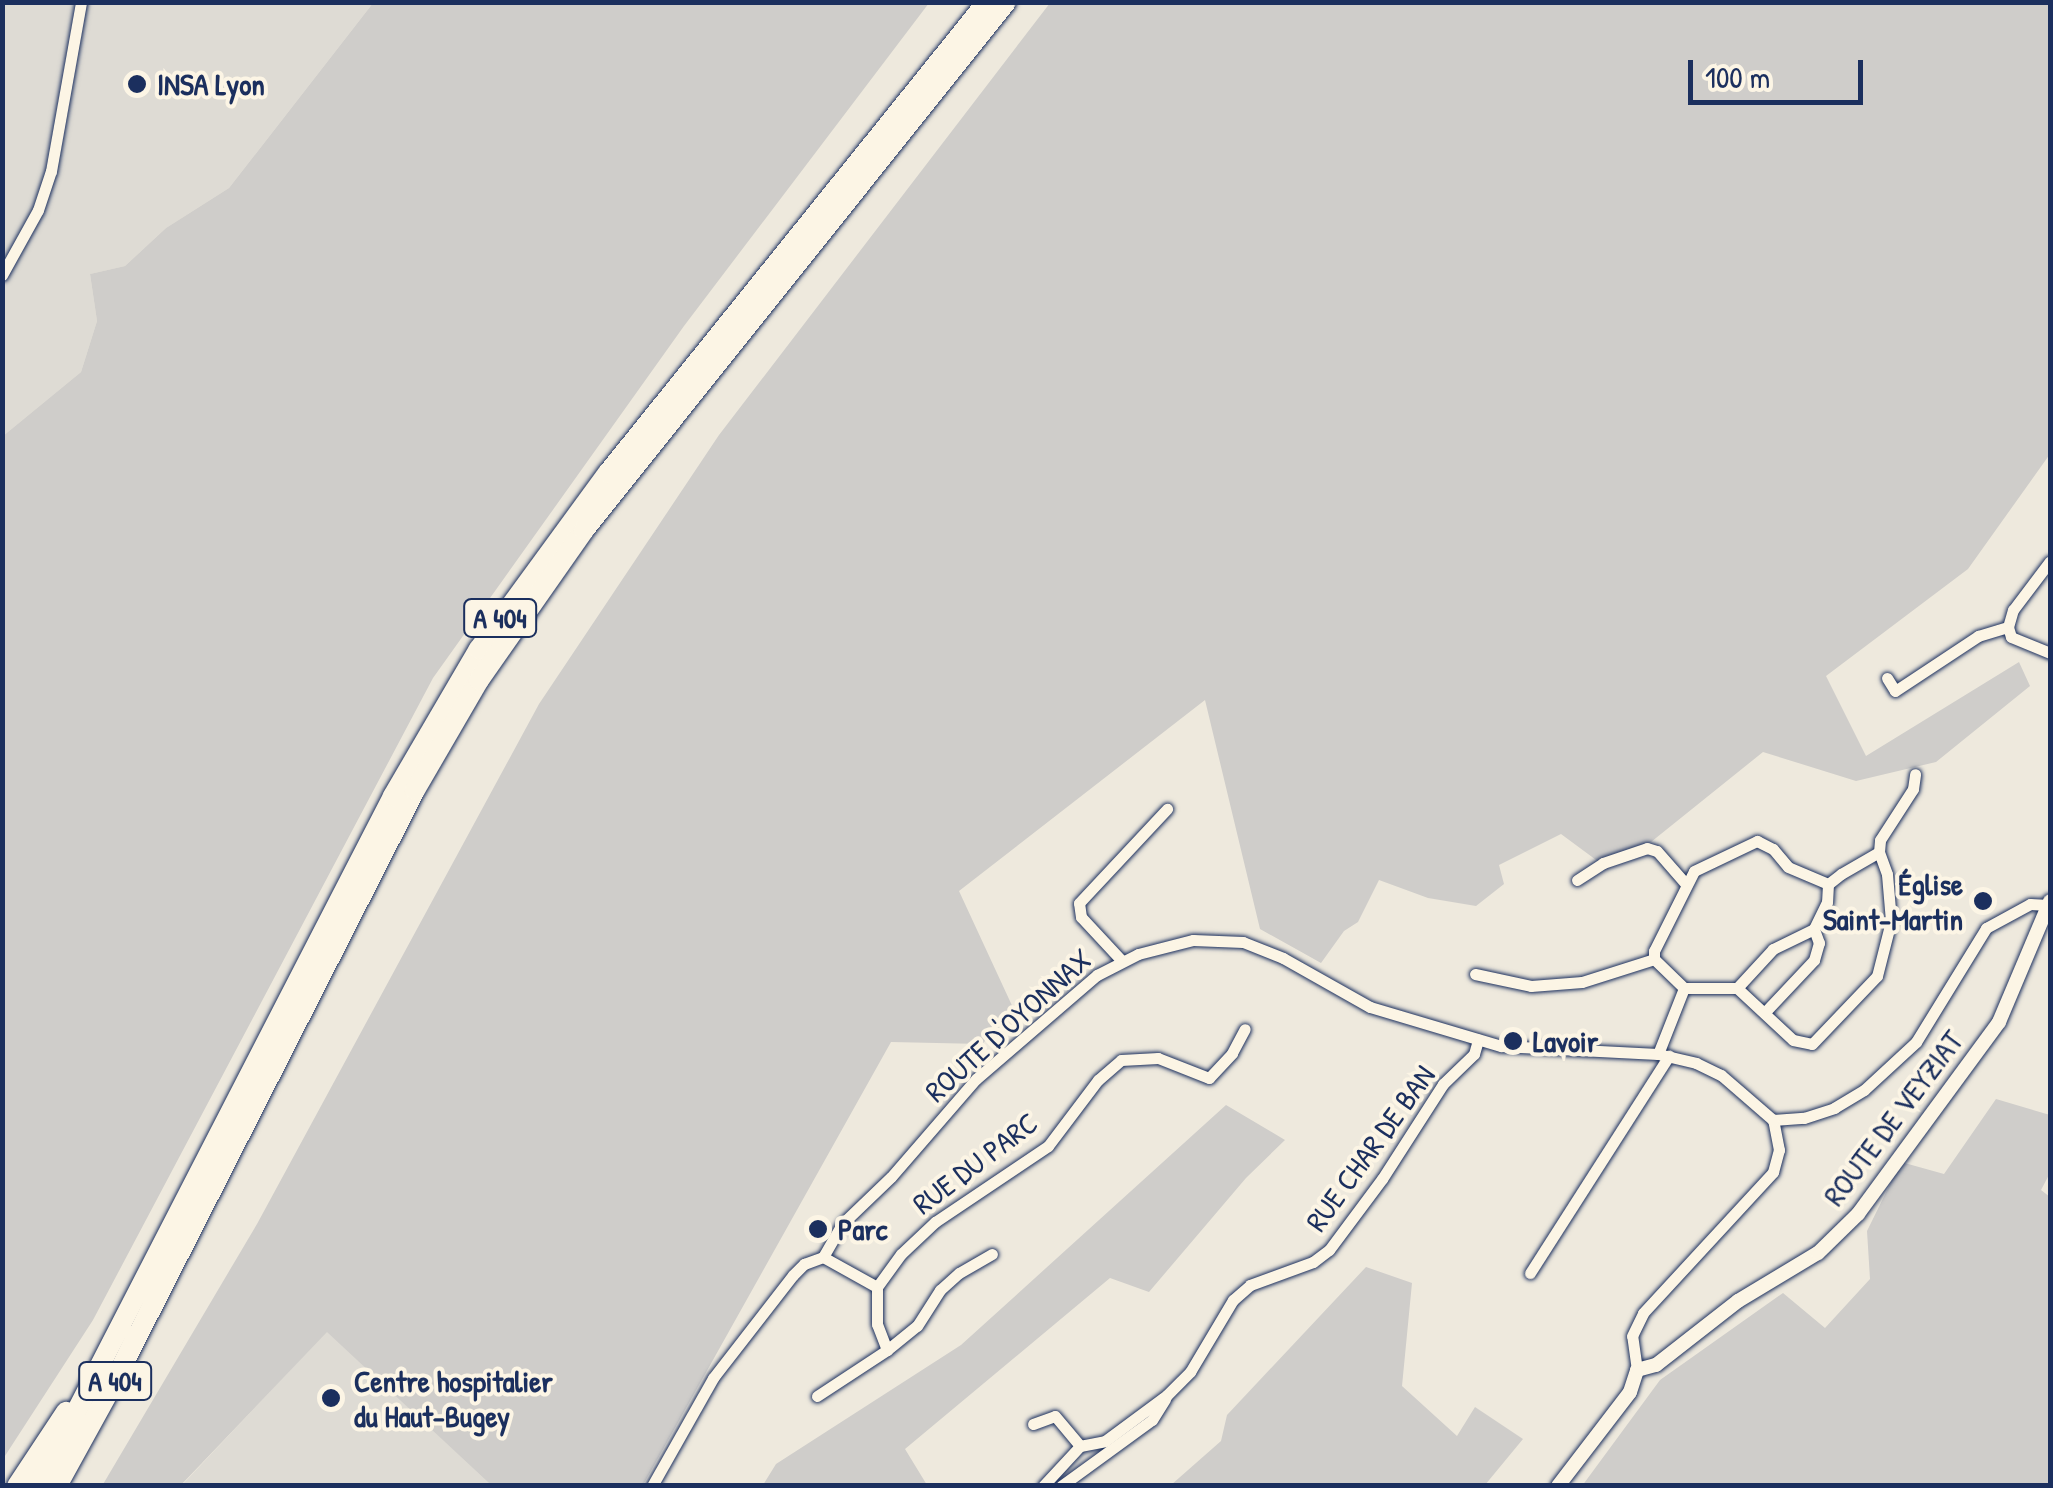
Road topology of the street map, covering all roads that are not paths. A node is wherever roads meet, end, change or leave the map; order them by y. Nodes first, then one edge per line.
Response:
1 (81, 2) edge
2 (986, 2) edge
3 (1006, 2) edge
4 (2, 275) edge
5 (2050, 562) edge
6 (2008, 628) junction
7 (2050, 654) edge
8 (1887, 678) dead end
9 (1915, 774) dead end
10 (1167, 809) dead end
11 (1879, 852) junction
12 (1577, 880) dead end
13 (1685, 883) junction
14 (1828, 884) junction
15 (2050, 903) edge
16 (1814, 928) junction
17 (1122, 960) junction
18 (1654, 960) junction
19 (1475, 974) dead end
20 (1684, 988) junction
21 (1737, 988) junction
22 (1766, 1011) junction
23 (1245, 1029) dead end
24 (1478, 1040) junction
25 (1663, 1055) junction
26 (1773, 1120) junction
27 (992, 1254) dead end
28 (823, 1257) junction
29 (1530, 1273) dead end
30 (169, 1274) junction
31 (878, 1286) junction
32 (132, 1309) junction
33 (887, 1350) junction
34 (1636, 1370) junction
35 (1166, 1395) junction
36 (817, 1396) dead end
37 (1033, 1424) dead end
38 (1080, 1446) junction
39 (17, 1486) edge
40 (38, 1486) edge
41 (57, 1486) edge
42 (73, 1486) edge
43 (652, 1486) edge
44 (1043, 1486) edge
45 (1060, 1486) edge
46 (1558, 1486) edge

1 - 4 street
2 - 32 highway, A 404
3 - 30 highway, A 404
5 - 6 street
6 - 7 street
6 - 8 street
9 - 11 street
10 - 17 street
11 - 14 street
11 - 22 street
12 - 13 street
13 - 14 street
13 - 18 street
14 - 16 street
15 - 26 street
15 - 34 street, ROUTE DE VEYZIAT
16 - 21 street
16 - 22 street
17 - 24 street, ROUTE D'OYONNAX
17 - 28 street, ROUTE D'OYONNAX
18 - 19 street
18 - 20 street
20 - 21 street
20 - 25 street
21 - 22 street
23 - 31 street, RUE DU PARC
24 - 25 street, ROUTE D'OYONNAX
24 - 35 street, RUE CHAR DE BAN
25 - 26 street, ROUTE D'OYONNAX
25 - 29 street
26 - 34 street
27 - 33 street
28 - 31 street
28 - 43 street, ROUTE D'OYONNAX
30 - 41 highway, A 404
30 - 42 highway
31 - 33 street
32 - 39 highway
32 - 40 highway, A 404
33 - 36 street
34 - 46 street
35 - 38 street, RUE CHAR DE BAN
35 - 45 street, RUE CHAR DE BAN
37 - 38 street
38 - 44 street, RUE CHAR DE BAN

